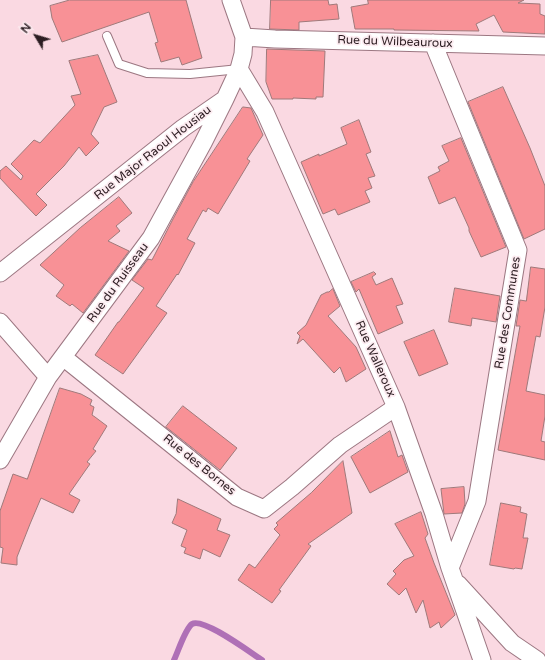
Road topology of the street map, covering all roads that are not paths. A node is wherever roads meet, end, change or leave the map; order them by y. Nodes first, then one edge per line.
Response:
1 (231, 0) edge
2 (107, 36) dead end
3 (244, 36) junction
4 (433, 43) junction
5 (545, 46) edge
6 (240, 69) junction
7 (224, 99) junction
8 (0, 273) edge
9 (0, 322) edge
10 (63, 357) junction
11 (48, 377) junction
12 (396, 408) junction
13 (0, 460) edge
14 (452, 574) junction
15 (482, 660) edge
16 (537, 660) edge

1 - 3 street, Rue Major Raoul Housiau
2 - 6 lane
3 - 4 street, Rue du Wilbeauroux
3 - 6 street, Rue Major Raoul Housiau
4 - 5 street, Rue du Wilbeauroux
4 - 14 street, Rue des Communes
6 - 7 street, Rue Major Raoul Housiau
6 - 12 street, Rue Walleroux
7 - 8 street, Rue Major Raoul Housiau
7 - 10 street, Rue du Ruisseau
9 - 11 street
10 - 11 street, Rue du Ruisseau
10 - 12 street, Rue des Bornes
11 - 13 street, Rue du Ruisseau
12 - 14 street, Rue Walleroux
14 - 15 street, Rue Walleroux
14 - 16 street

